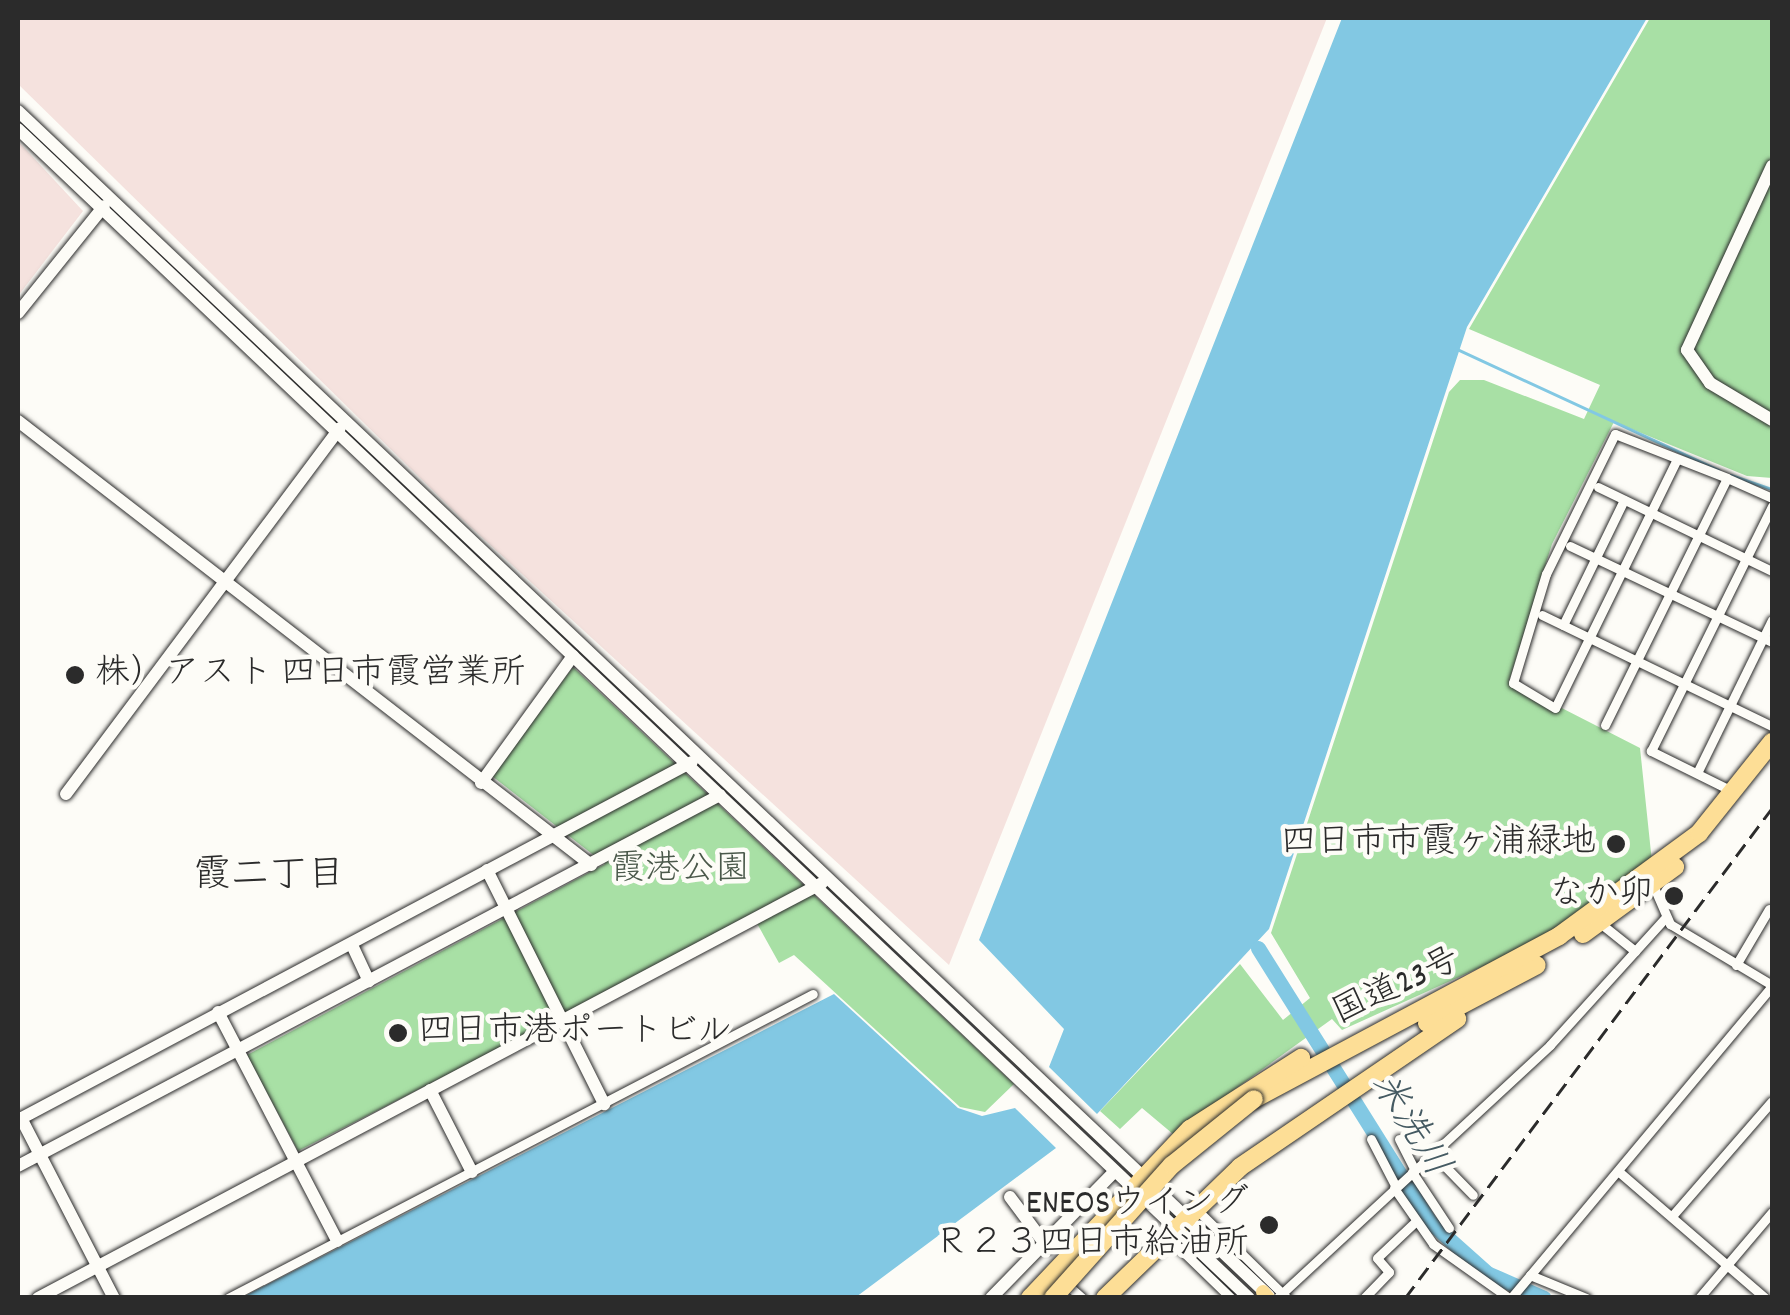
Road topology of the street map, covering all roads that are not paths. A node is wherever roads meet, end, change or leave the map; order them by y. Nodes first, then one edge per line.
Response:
1 (18, 111) edge
2 (18, 129) edge
3 (1772, 166) edge
4 (106, 204) junction
5 (18, 314) edge
6 (1772, 420) edge
7 (18, 421) edge
8 (341, 427) junction
9 (1678, 459) junction
10 (1726, 478) junction
11 (1598, 487) dead end
12 (1624, 500) junction
13 (1772, 502) edge
14 (1651, 513) junction
15 (1698, 536) junction
16 (1570, 546) dead end
17 (1595, 558) junction
18 (1746, 558) junction
19 (1623, 571) junction
20 (1772, 571) edge
21 (224, 583) junction
22 (1670, 593) junction
23 (1542, 615) dead end
24 (1716, 616) junction
25 (1772, 620) edge
26 (1562, 625) junction
27 (1589, 638) junction
28 (1768, 640) edge
29 (573, 656) junction
30 (1636, 661) junction
31 (1683, 683) junction
32 (1730, 706) junction
33 (1605, 725) dead end
34 (1772, 726) edge
35 (1772, 742) edge
36 (702, 757) junction
37 (1772, 760) edge
38 (688, 764) junction
39 (1696, 773) junction
40 (481, 783) junction
41 (66, 794) dead end
42 (1736, 794) junction
43 (720, 795) junction
44 (551, 835) junction
45 (590, 864) junction
46 (487, 870) junction
47 (828, 878) junction
48 (1652, 879) junction
49 (817, 889) junction
50 (1770, 909) dead end
51 (505, 911) junction
52 (1665, 918) junction
53 (1600, 922) junction
54 (352, 945) junction
55 (1634, 951) junction
56 (1736, 965) junction
57 (370, 981) junction
58 (1772, 986) edge
59 (812, 994) dead end
60 (1490, 996) junction
61 (218, 1012) junction
62 (560, 1022) junction
63 (238, 1049) junction
64 (1345, 1049) junction
65 (1315, 1064) junction
66 (430, 1090) junction
67 (1772, 1102) edge
68 (1258, 1103) junction
69 (604, 1104) junction
70 (19, 1119) edge
71 (1370, 1138) dead end
72 (1399, 1140) dead end
73 (1433, 1154) junction
74 (39, 1155) junction
75 (296, 1161) junction
76 (18, 1166) edge
77 (1618, 1170) junction
78 (1116, 1171) junction
79 (1413, 1171) junction
80 (472, 1172) junction
81 (1136, 1180) junction
82 (1396, 1187) junction
83 (1473, 1194) dead end
84 (1010, 1197) dead end
85 (1772, 1212) edge
86 (1672, 1216) junction
87 (1179, 1220) junction
88 (1415, 1222) junction
89 (1449, 1228) dead end
90 (337, 1241) junction
91 (1048, 1248) junction
92 (1728, 1263) junction
93 (97, 1265) junction
94 (1054, 1272) junction
95 (1528, 1278) junction
96 (1271, 1296) edge
97 (1511, 1297) edge
98 (38, 1298) edge
99 (114, 1298) edge
100 (228, 1298) edge
101 (991, 1298) edge
102 (1030, 1298) edge
103 (1053, 1298) edge
104 (1069, 1298) edge
105 (1082, 1298) edge
106 (1105, 1298) edge
107 (1231, 1298) edge
108 (1364, 1298) edge
109 (1586, 1298) edge
110 (1699, 1298) edge
111 (1764, 1298) edge

1 - 4 street
2 - 4 street
3 - 6 street
4 - 5 street
4 - 8 street
7 - 21 street
8 - 21 street
8 - 29 street
8 - 36 street
9 - 10 street
9 - 14 street
9 - 27 street
10 - 13 street
10 - 15 street
11 - 12 street
12 - 14 street
12 - 17 street
13 - 18 street
14 - 15 street
14 - 19 street
15 - 18 street
15 - 22 street
16 - 17 street
17 - 19 street
17 - 26 street
18 - 20 street
18 - 24 street
19 - 22 street
19 - 27 street
21 - 40 street
21 - 41 street
22 - 24 street
22 - 30 street
23 - 26 street
24 - 28 street
24 - 31 street
25 - 28 street
26 - 27 street
27 - 30 street
28 - 32 street
29 - 38 street
29 - 40 street
30 - 31 street
30 - 33 street
31 - 32 street
31 - 39 street
32 - 34 street
32 - 39 street
35 - 42 highway, 国道23号
36 - 38 street
36 - 43 street
36 - 47 street
37 - 48 highway, 国道23号
38 - 43 street
38 - 44 street
39 - 42 street
40 - 44 street
42 - 48 highway, 国道23号
43 - 45 street
43 - 49 street
44 - 45 street
44 - 46 street
45 - 51 street
46 - 51 street
46 - 54 street
47 - 49 street
47 - 81 street
48 - 52 street
48 - 53 highway, 国道23号
48 - 64 highway, 国道23号
49 - 62 street
49 - 78 street
50 - 56 street
51 - 57 street
51 - 62 street
52 - 55 street
52 - 56 street
53 - 55 street
53 - 60 highway, 国道23号
54 - 57 street
54 - 61 street
55 - 73 street
56 - 58 street
57 - 63 street
58 - 77 street
59 - 69 street
60 - 64 highway, 国道23号
60 - 87 highway, 国道23号
61 - 63 street
61 - 70 street
62 - 66 street
62 - 69 street
63 - 74 street
63 - 75 street
64 - 65 highway, 国道23号
65 - 68 highway, 国道23号
65 - 81 highway
66 - 75 street
66 - 80 street
67 - 86 street
68 - 103 highway, 国道23号, bridge
68 - 104 highway, 国道23号
69 - 80 street
70 - 74 street
71 - 82 street
72 - 79 street
73 - 79 street
73 - 83 street
74 - 76 street
74 - 93 street
75 - 90 street
75 - 93 street
77 - 86 street
77 - 95 street
78 - 81 street
78 - 91 street
79 - 82 street
79 - 89 street
80 - 90 street
81 - 87 street
81 - 94 highway
82 - 88 street
82 - 96 street
84 - 91 street
85 - 92 street
86 - 92 street
87 - 96 street
87 - 106 highway, 国道23号
87 - 107 street
88 - 97 street
88 - 108 street
90 - 100 street
91 - 101 street
92 - 110 street
92 - 111 street
93 - 98 street
93 - 99 street
94 - 102 highway
94 - 105 street
95 - 97 street
95 - 109 street

